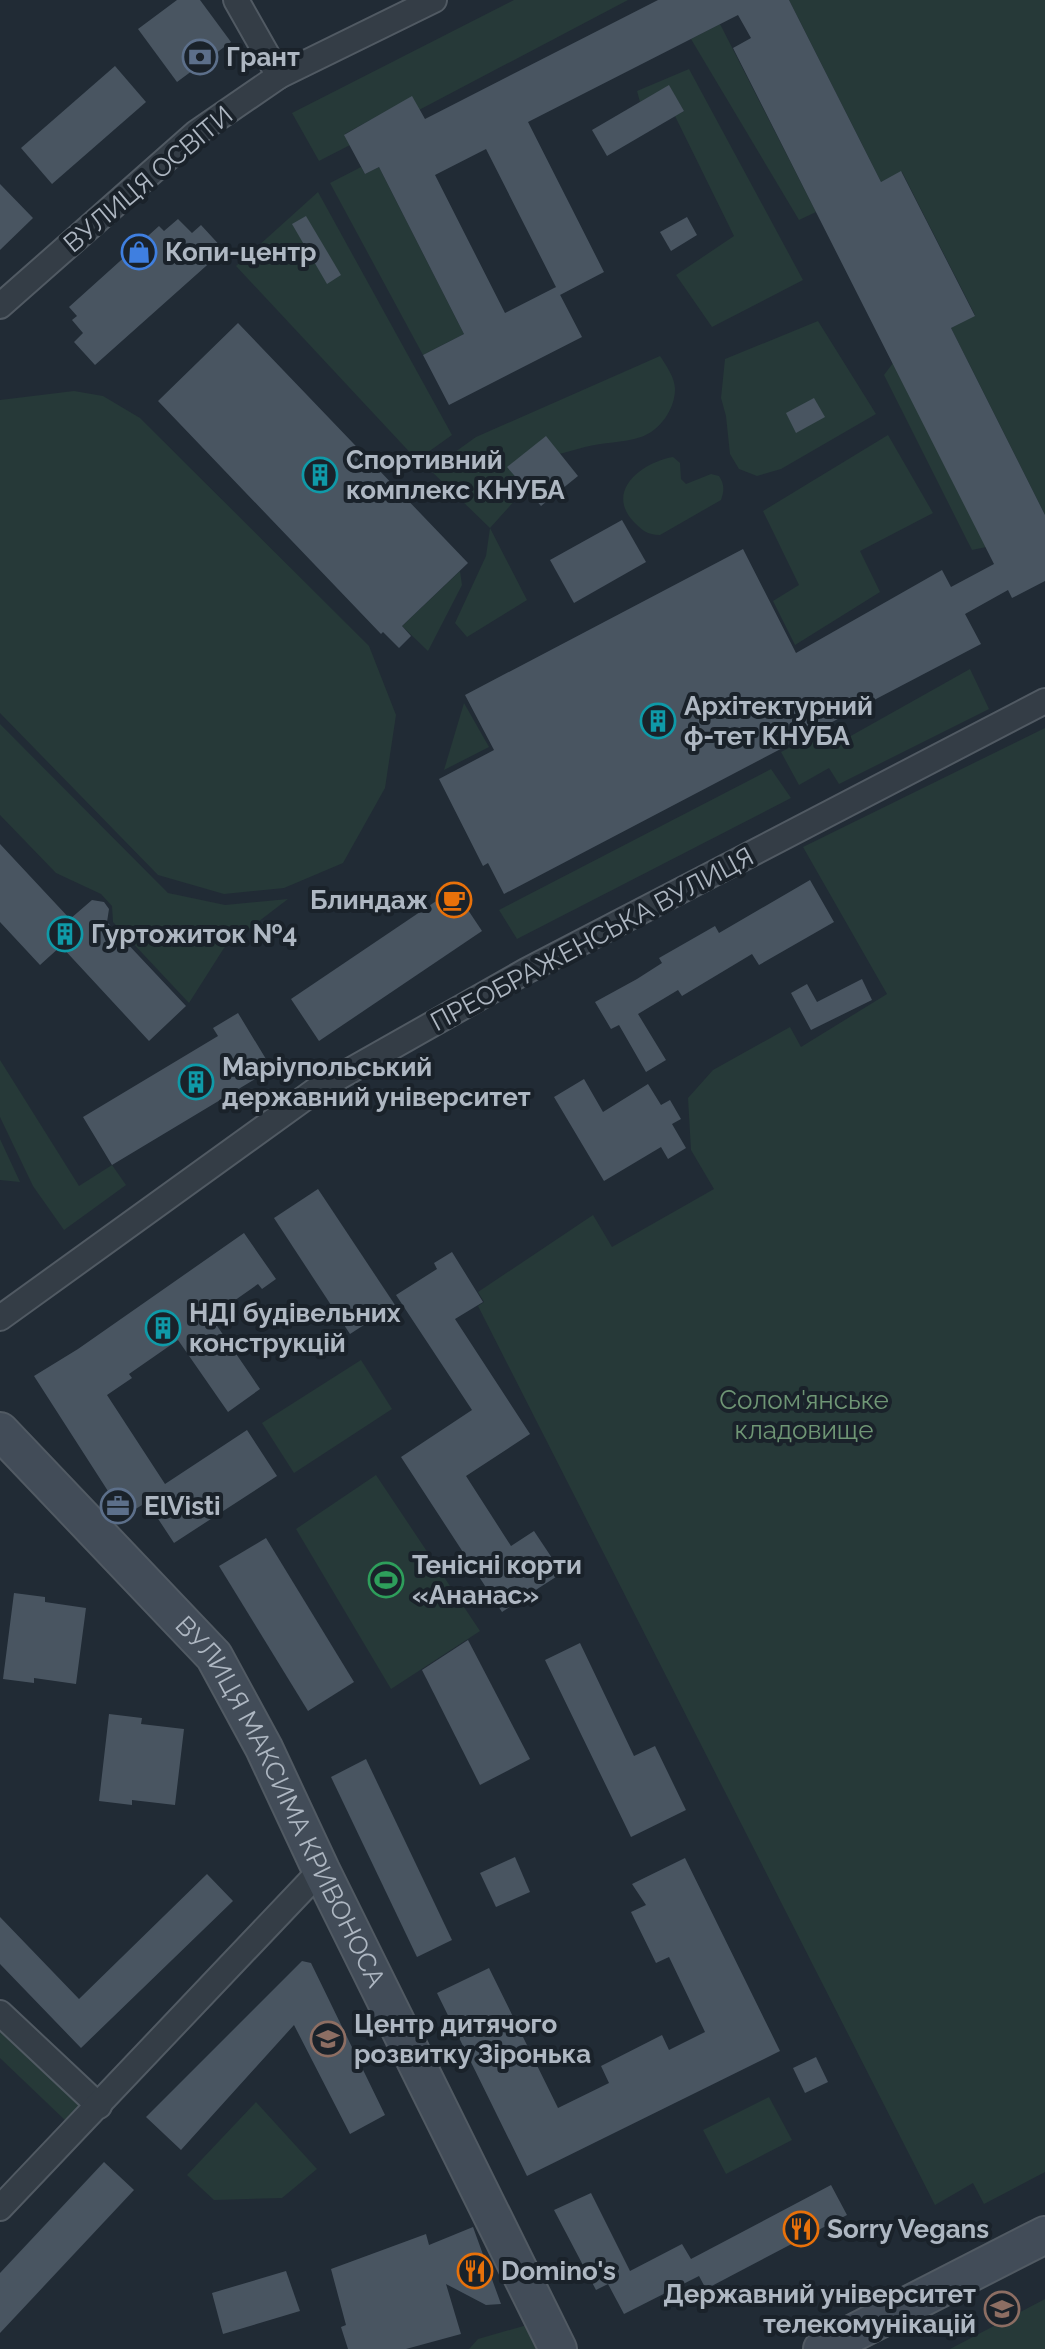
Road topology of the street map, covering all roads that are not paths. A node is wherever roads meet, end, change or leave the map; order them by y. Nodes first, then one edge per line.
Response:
1 (236, 0) edge
2 (434, 0) edge
3 (279, 76) junction
4 (0, 306) edge
5 (1045, 701) edge
6 (0, 1318) edge
7 (0, 1431) edge
8 (321, 1870) junction
9 (0, 2013) edge
10 (99, 2106) junction
11 (0, 2208) edge
12 (1045, 2235) edge
13 (558, 2349) edge
14 (822, 2349) edge

1 - 3 street
2 - 3 street, ВУЛИЦЯ ОСВІТИ
3 - 4 street, ВУЛИЦЯ ОСВІТИ
5 - 6 street, ПРЕОБРАЖЕНСЬКА ВУЛИЦЯ
7 - 8 street, ВУЛИЦЯ МАКСИМА КРИВОНОСА
8 - 10 street
8 - 13 street, ВУЛИЦЯ МАКСИМА КРИВОНОСА
9 - 10 street
10 - 11 street
12 - 14 street

